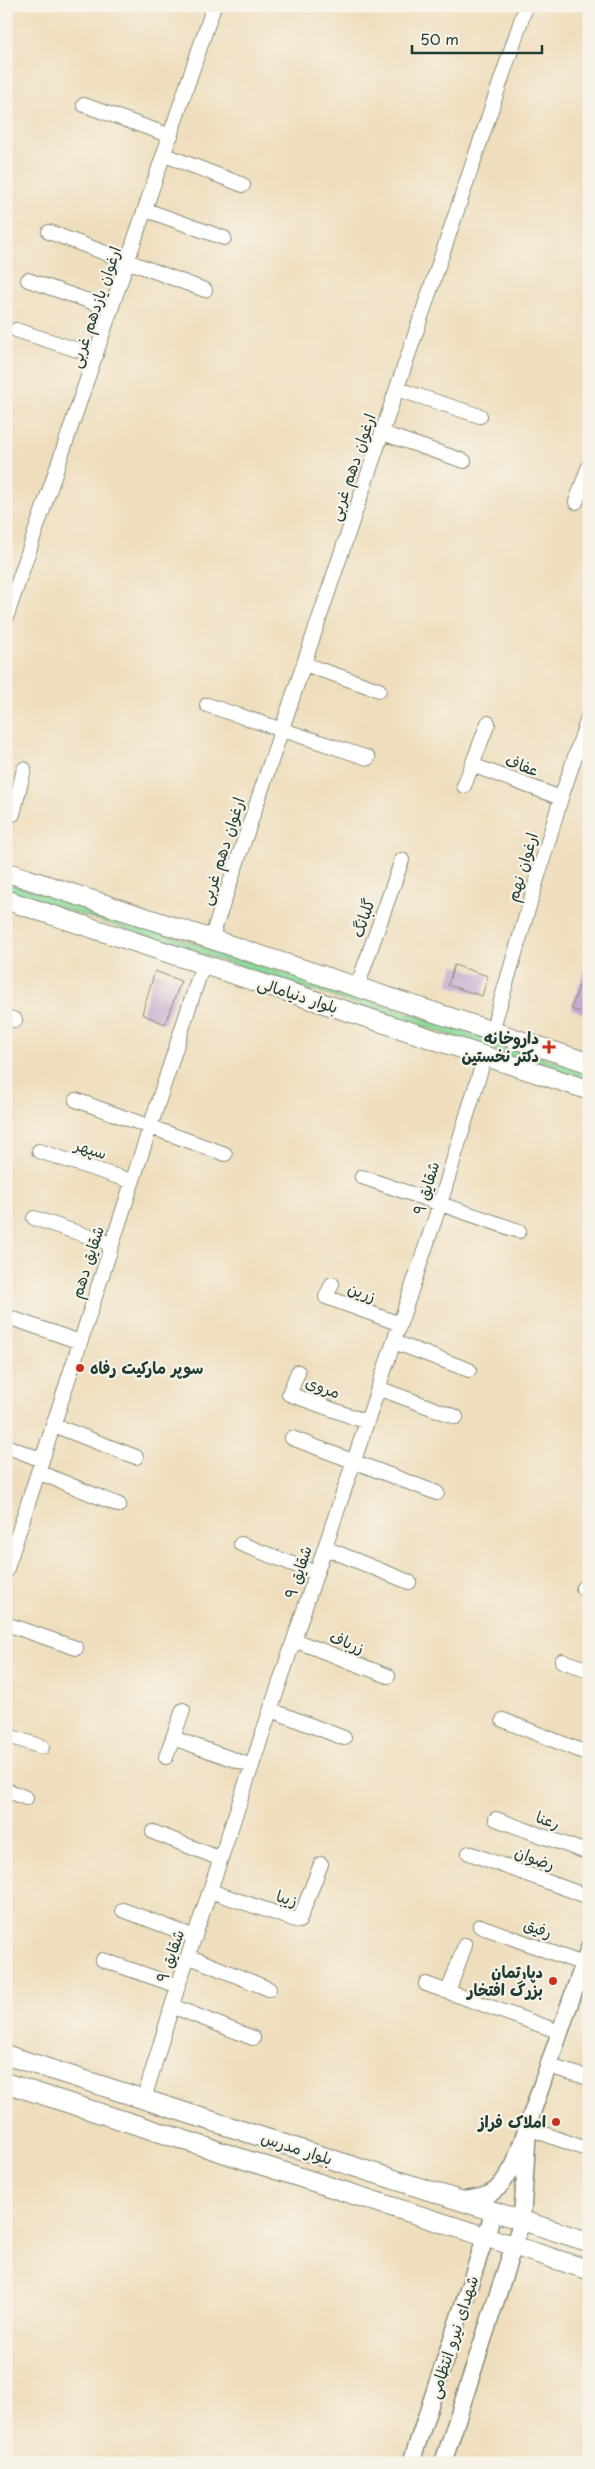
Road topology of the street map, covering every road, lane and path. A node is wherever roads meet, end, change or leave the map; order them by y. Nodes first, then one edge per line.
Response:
1 (214, 6) edge
2 (526, 6) edge
3 (84, 105) dead end
4 (171, 136) junction
5 (165, 155) junction
6 (243, 185) dead end
7 (146, 210) junction
8 (49, 232) dead end
9 (224, 238) dead end
10 (129, 262) junction
11 (28, 280) dead end
12 (205, 290) dead end
13 (112, 309) junction
14 (16, 330) dead end
15 (96, 356) junction
16 (396, 389) junction
17 (480, 416) dead end
18 (382, 433) junction
19 (464, 461) dead end
20 (588, 473) edge
21 (576, 502) dead end
22 (6, 618) edge
23 (304, 664) junction
24 (379, 690) dead end
25 (207, 705) dead end
26 (589, 714) edge
27 (488, 723) dead end
28 (282, 730) junction
29 (368, 758) dead end
30 (472, 765) junction
31 (24, 769) dead end
32 (464, 786) dead end
33 (13, 790) edge
34 (561, 798) junction
35 (13, 814) dead end
36 (402, 860) dead end
37 (6, 872) edge
38 (6, 900) edge
39 (211, 940) junction
40 (203, 964) junction
41 (357, 987) junction
42 (492, 1031) junction
43 (485, 1056) junction
44 (589, 1063) edge
45 (589, 1090) edge
46 (76, 1100) dead end
47 (149, 1125) junction
48 (39, 1151) dead end
49 (225, 1154) dead end
50 (362, 1177) dead end
51 (131, 1181) junction
52 (440, 1204) junction
53 (34, 1218) dead end
54 (518, 1231) dead end
55 (111, 1244) junction
56 (332, 1284) dead end
57 (8, 1316) dead end
58 (400, 1324) junction
59 (80, 1342) junction
60 (394, 1342) junction
61 (469, 1370) dead end
62 (298, 1372) dead end
63 (378, 1388) junction
64 (456, 1417) dead end
65 (367, 1422) junction
66 (53, 1425) junction
67 (292, 1438) dead end
68 (6, 1446) edge
69 (136, 1456) dead end
70 (354, 1462) junction
71 (40, 1466) junction
72 (438, 1493) dead end
73 (119, 1505) dead end
74 (241, 1544) dead end
75 (10, 1548) edge
76 (324, 1548) junction
77 (6, 1571) edge
78 (316, 1573) junction
79 (409, 1582) dead end
80 (6, 1624) edge
81 (294, 1640) junction
82 (76, 1648) dead end
83 (562, 1661) dead end
84 (589, 1670) edge
85 (388, 1676) dead end
86 (183, 1710) dead end
87 (271, 1710) junction
88 (503, 1720) dead end
89 (6, 1735) edge
90 (172, 1738) junction
91 (344, 1738) dead end
92 (42, 1747) dead end
93 (589, 1754) edge
94 (166, 1757) dead end
95 (252, 1766) junction
96 (6, 1790) edge
97 (26, 1798) dead end
98 (496, 1819) dead end
99 (153, 1832) dead end
100 (469, 1853) dead end
101 (589, 1853) edge
102 (221, 1858) junction
103 (321, 1864) dead end
104 (210, 1891) junction
105 (589, 1896) edge
106 (122, 1910) dead end
107 (480, 1926) dead end
108 (195, 1937) junction
109 (465, 1945) dead end
110 (589, 1948) edge
111 (188, 1956) junction
112 (103, 1960) dead end
113 (583, 1964) junction
114 (426, 1984) dead end
115 (583, 1984) edge
116 (178, 1986) junction
117 (269, 1989) dead end
118 (448, 1992) junction
119 (172, 2006) junction
120 (560, 2032) junction
121 (253, 2038) dead end
122 (6, 2055) edge
123 (549, 2066) junction
124 (589, 2078) edge
125 (6, 2083) edge
126 (144, 2099) junction
127 (528, 2128) junction
128 (589, 2150) edge
129 (460, 2200) junction
130 (494, 2211) junction
131 (522, 2220) junction
132 (486, 2237) junction
133 (589, 2242) edge
134 (514, 2246) junction
135 (589, 2270) edge
136 (411, 2463) edge
137 (443, 2463) edge

1 - 4 street, ارغوان یازدهم غربی
2 - 16 street, ارغوان دهم غربی
3 - 4 street
4 - 5 street, ارغوان یازدهم غربی
5 - 6 street
5 - 7 street, ارغوان یازدهم غربی
7 - 9 street
7 - 10 street, ارغوان یازدهم غربی
8 - 10 street
10 - 12 street
10 - 13 street, ارغوان یازدهم غربی
11 - 13 street
13 - 15 street, ارغوان یازدهم غربی
14 - 15 street
15 - 22 street, ارغوان یازدهم غربی
16 - 17 street
16 - 18 street, ارغوان دهم غربی
18 - 19 street
18 - 23 street, ارغوان دهم غربی
20 - 21 street
23 - 24 street
23 - 28 street, ارغوان دهم غربی
25 - 28 street
26 - 34 street, ارغوان نهم
27 - 30 street
28 - 29 street
28 - 39 street, ارغوان دهم غربی
30 - 32 street
30 - 34 street, عفاف
31 - 33 street
33 - 35 street
34 - 42 street, ارغوان نهم
36 - 41 street, گلبانگ
37 - 39 main road, بلوار دنیامالی
38 - 40 main road, بلوار دنیامالی
39 - 41 main road, بلوار دنیامالی
40 - 43 main road, بلوار دنیامالی
40 - 47 street, شقایق دهم
41 - 42 main road, بلوار دنیامالی
42 - 44 main road, بلوار دنیامالی
43 - 45 main road, بلوار دنیامالی
43 - 52 street, شقایق ۹
46 - 47 street
47 - 49 street
47 - 51 street, شقایق دهم
48 - 51 street, سپهر
50 - 52 street
51 - 55 street, شقایق دهم
52 - 54 street
52 - 58 street, شقایق ۹
53 - 55 street
55 - 59 street, شقایق دهم
56 - 58 street, زرین
57 - 59 street
58 - 60 street, شقایق ۹
59 - 66 street, شقایق دهم
60 - 61 street
60 - 63 street, شقایق ۹
62 - 65 street, مروی
63 - 64 street
63 - 65 street, شقایق ۹
65 - 70 street, شقایق ۹
66 - 69 street
66 - 71 street, شقایق دهم
67 - 70 street
68 - 71 street
70 - 72 street
70 - 76 street, شقایق ۹
71 - 73 street
71 - 75 street, شقایق دهم
74 - 78 street
75 - 77 street, شقایق دهم
76 - 78 street, شقایق ۹
76 - 79 street
78 - 81 street, شقایق ۹
80 - 82 street
81 - 85 street, زرباف
81 - 87 street, شقایق ۹
83 - 84 street
86 - 90 street
87 - 91 street
87 - 95 street, شقایق ۹
88 - 93 street
89 - 92 street
90 - 94 street
90 - 95 street
95 - 102 street, شقایق ۹
96 - 97 street
98 - 101 street, رعنا
99 - 102 street
100 - 105 street, رضوان
102 - 104 street, شقایق ۹
103 - 104 street, زیبا
104 - 108 street, شقایق ۹
106 - 108 street
107 - 113 street, رفیق
108 - 111 street, شقایق ۹
109 - 118 street
110 - 113 street
111 - 116 street, شقایق ۹
111 - 117 street
112 - 116 street
113 - 115 street
114 - 118 street
115 - 120 street
116 - 119 street, شقایق ۹
118 - 120 street
119 - 121 street
119 - 126 street, شقایق ۹
120 - 123 street
122 - 126 main road, بلوار مدرس
123 - 124 street
123 - 127 street
125 - 132 main road, بلوار مدرس
126 - 129 main road, بلوار مدرس
127 - 128 street
127 - 129 street
127 - 131 street, شهدای نیرو انتظامی
129 - 130 main road, بلوار مدرس
130 - 131 main road, بلوار مدرس
130 - 132 street, شهدای نیرو انتظامی
131 - 133 main road, بلوار مدرس
131 - 134 street, شهدای نیرو انتظامی
132 - 134 main road, بلوار مدرس
132 - 136 street, شهدای نیرو انتظامی
134 - 135 main road, بلوار مدرس
134 - 137 street, شهدای نیرو انتظامی

